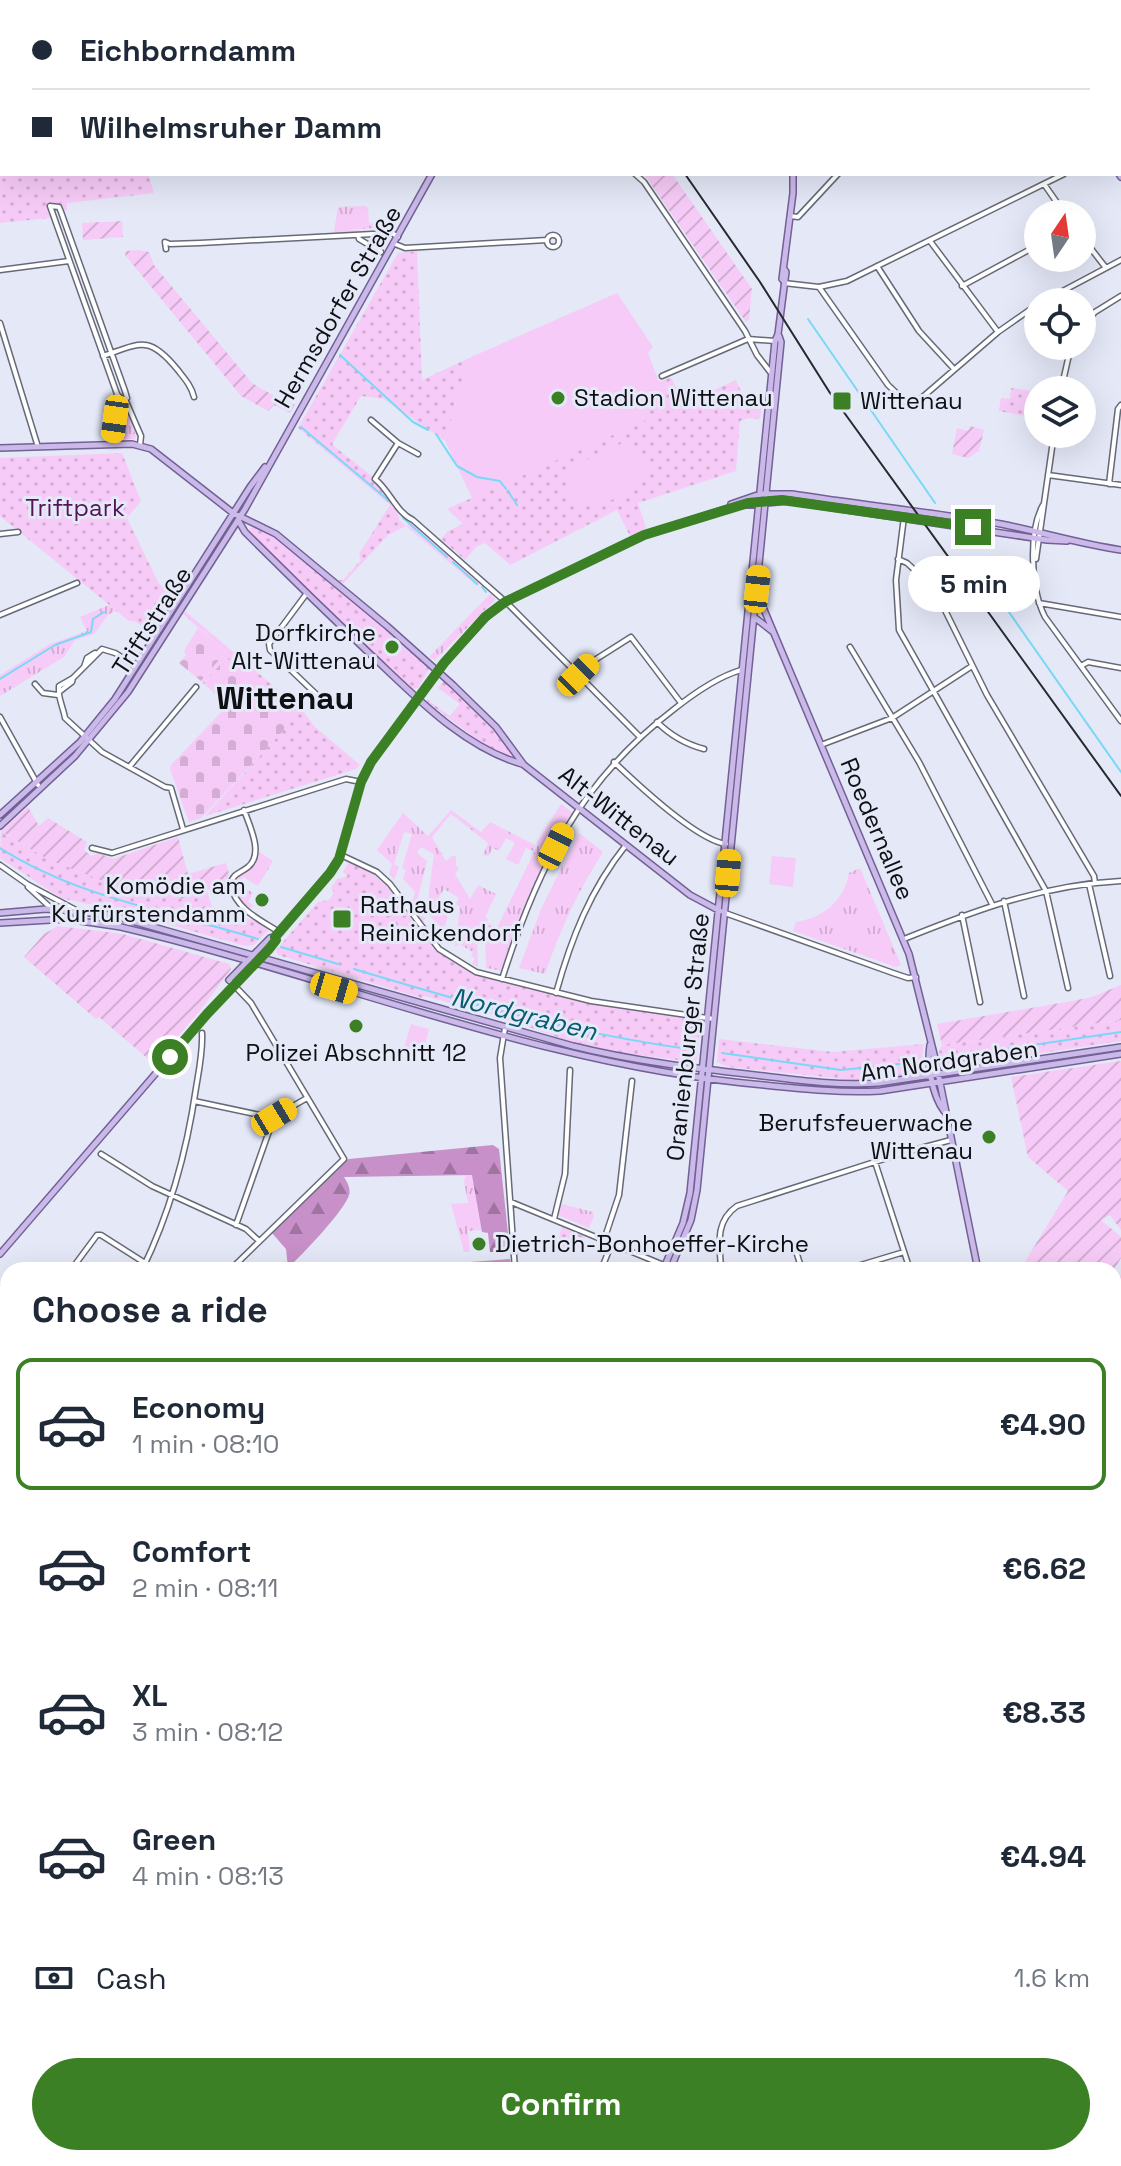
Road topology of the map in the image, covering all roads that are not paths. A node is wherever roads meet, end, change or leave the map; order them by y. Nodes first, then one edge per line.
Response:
1 (431, 176) edge
2 (637, 176) edge
3 (793, 176) edge
4 (836, 176) edge
5 (1060, 176) edge
6 (1044, 184) junction
7 (1055, 200) edge
8 (790, 216) junction
9 (358, 235) junction
10 (398, 237) junction
11 (547, 240) dead end
12 (930, 241) junction
13 (395, 244) junction
14 (166, 249) dead end
15 (381, 252) dead end
16 (1024, 253) edge
17 (1096, 255) edge
18 (1121, 260) edge
19 (69, 261) junction
20 (79, 264) junction
21 (877, 266) junction
22 (71, 267) junction
23 (1106, 268) junction
24 (0, 270) edge
25 (784, 282) junction
26 (826, 286) junction
27 (962, 286) junction
28 (819, 287) junction
29 (1068, 288) edge
30 (1121, 296) edge
31 (827, 297) junction
32 (1096, 311) edge
33 (1024, 314) edge
34 (0, 323) edge
35 (998, 332) junction
36 (776, 338) junction
37 (751, 339) junction
38 (112, 353) junction
39 (103, 356) junction
40 (955, 370) junction
41 (772, 374) junction
42 (662, 376) dead end
43 (194, 397) dead end
44 (123, 399) junction
45 (1120, 407) edge
46 (371, 420) dead end
47 (398, 443) junction
48 (113, 444) junction
49 (140, 445) junction
50 (38, 447) junction
51 (0, 448) edge
52 (1052, 448) edge
53 (418, 454) dead end
54 (273, 456) junction
55 (1048, 475) junction
56 (764, 478) junction
57 (1109, 484) junction
58 (1121, 485) edge
59 (763, 498) junction
60 (871, 509) junction
61 (233, 513) junction
62 (904, 517) junction
63 (239, 519) junction
64 (253, 523) junction
65 (18, 532) dead end
66 (245, 532) junction
67 (0, 534) edge
68 (1038, 535) junction
69 (1121, 550) edge
70 (758, 551) junction
71 (898, 559) junction
72 (202, 561) junction
73 (209, 566) junction
74 (77, 583) dead end
75 (307, 593) junction
76 (757, 593) junction
77 (185, 594) junction
78 (505, 602) junction
79 (1039, 603) junction
80 (748, 611) junction
81 (0, 615) edge
82 (754, 617) junction
83 (1121, 617) edge
84 (774, 634) junction
85 (850, 647) dead end
86 (136, 666) junction
87 (972, 666) junction
88 (1081, 666) junction
89 (1121, 668) edge
90 (745, 670) junction
91 (437, 671) junction
92 (578, 675) junction
93 (35, 684) dead end
94 (196, 687) dead end
95 (934, 690) junction
96 (58, 694) junction
97 (419, 698) junction
98 (330, 700) dead end
99 (681, 703) junction
100 (0, 717) edge
101 (892, 718) junction
102 (1121, 721) edge
103 (657, 722) junction
104 (640, 737) junction
105 (87, 739) junction
106 (821, 745) junction
107 (704, 749) dead end
108 (614, 762) junction
109 (524, 765) junction
110 (130, 766) junction
111 (361, 782) junction
112 (38, 786) junction
113 (578, 808) junction
114 (244, 810) junction
115 (1, 821) edge
116 (183, 829) junction
117 (726, 844) junction
118 (626, 845) junction
119 (92, 848) dead end
120 (341, 855) junction
121 (0, 865) edge
122 (726, 873) junction
123 (1121, 881) edge
124 (1092, 883) junction
125 (27, 884) junction
126 (1046, 891) junction
127 (1004, 901) junction
128 (992, 904) junction
129 (52, 909) junction
130 (76, 910) junction
131 (722, 912) junction
132 (0, 913) edge
133 (962, 915) junction
134 (67, 919) junction
135 (0, 923) edge
136 (277, 934) junction
137 (904, 939) junction
138 (253, 955) junction
139 (261, 957) junction
140 (276, 961) junction
141 (246, 962) junction
142 (253, 964) junction
143 (273, 970) junction
144 (1110, 976) dead end
145 (916, 977) junction
146 (502, 979) junction
147 (232, 982) junction
148 (363, 986) junction
149 (1068, 988) dead end
150 (556, 993) junction
151 (360, 995) junction
152 (1024, 996) dead end
153 (980, 1002) dead end
154 (711, 1019) junction
155 (505, 1028) junction
156 (202, 1033) dead end
157 (503, 1036) junction
158 (1121, 1047) edge
159 (1121, 1054) edge
160 (706, 1069) junction
161 (570, 1070) dead end
162 (935, 1075) junction
163 (705, 1079) junction
164 (632, 1081) dead end
165 (937, 1084) junction
166 (307, 1098) junction
167 (194, 1101) junction
168 (274, 1118) junction
169 (951, 1140) junction
170 (101, 1154) dead end
171 (875, 1162) junction
172 (171, 1195) junction
173 (510, 1202) junction
174 (554, 1219) junction
175 (236, 1225) junction
176 (604, 1240) junction
177 (259, 1241) junction
178 (612, 1243) junction
179 (795, 1248) dead end
180 (904, 1252) junction
181 (0, 1254) edge
182 (77, 1262) edge
183 (142, 1262) edge
184 (146, 1262) edge
185 (238, 1262) edge
186 (514, 1262) edge
187 (604, 1262) edge
188 (652, 1262) edge
189 (669, 1262) edge
190 (721, 1262) edge
191 (799, 1262) edge
192 (872, 1262) edge
193 (907, 1262) edge
194 (976, 1262) edge

1 - 10 main road, Hermsdorfer Straße
2 - 37 street
3 - 8 main road, Oranienburger Straße
4 - 8 street
5 - 6 street
6 - 7 street
6 - 12 street
8 - 25 main road, Oranienburger Straße
9 - 10 street
9 - 14 street
9 - 15 street
10 - 13 main road, Hermsdorfer Straße
11 - 13 street
12 - 21 street
12 - 27 street
13 - 54 main road, Hermsdorfer Straße
16 - 27 street
17 - 23 street
18 - 23 street
19 - 20 street
19 - 22 street
19 - 24 street
20 - 22 street
20 - 38 street
21 - 26 street
21 - 40 street
22 - 39 street
23 - 29 street
25 - 28 street
25 - 36 main road, Oranienburger Straße
26 - 28 street
26 - 31 street
27 - 35 street
28 - 31 street
30 - 32 street
31 - 40 street
33 - 35 street
34 - 50 street
35 - 40 street
36 - 37 street
36 - 41 main road, Oranienburger Straße
36 - 56 main road, Oranienburger Straße
37 - 41 street
37 - 42 street
38 - 39 street
38 - 43 street
38 - 44 street
39 - 44 street
41 - 56 main road, Oranienburger Straße
44 - 48 street
44 - 49 street
45 - 57 street
46 - 47 street
47 - 53 street
47 - 78 street
48 - 49 main road
48 - 50 main road
49 - 61 main road, Alt-Wittenau
50 - 51 main road
52 - 55 street
54 - 61 main road, Hermsdorfer Straße
54 - 63 main road, Hermsdorfer Straße
55 - 57 street
55 - 68 street
56 - 59 main road, Oranienburger Straße
57 - 58 street
59 - 60 main road
59 - 70 main road, Oranienburger Straße
59 - 78 main road
60 - 62 main road
60 - 68 main road
61 - 63 main road, Alt-Wittenau
61 - 72 main road, Triftstraße
62 - 68 main road
62 - 71 street
63 - 64 main road, Alt-Wittenau
63 - 66 main road, Alt-Wittenau
63 - 73 main road, Triftstraße
64 - 66 main road
64 - 91 main road, Alt-Wittenau
65 - 67 street
66 - 75 main road, Alt-Wittenau
68 - 69 main road
68 - 79 street
70 - 76 main road, Oranienburger Straße
70 - 80 main road, Oranienburger Straße
71 - 87 street
71 - 95 street
72 - 73 main road
72 - 77 main road, Triftstraße
73 - 77 main road, Triftstraße
74 - 81 street
75 - 97 main road, Alt-Wittenau
75 - 98 street
76 - 82 main road, Oranienburger Straße
76 - 84 main road, Roedernallee
77 - 86 main road, Triftstraße
77 - 105 main road, Triftstraße
78 - 91 main road
78 - 92 street
79 - 83 street
79 - 88 street
80 - 82 main road
80 - 90 main road, Oranienburger Straße
82 - 84 main road, Roedernallee
82 - 90 main road, Oranienburger Straße
84 - 106 main road, Roedernallee
85 - 101 street
86 - 96 street
86 - 105 main road, Triftstraße
87 - 95 street
87 - 124 street
88 - 89 street
88 - 102 street
90 - 99 street
90 - 117 main road, Oranienburger Straße
90 - 122 main road, Oranienburger Straße
91 - 97 main road
91 - 109 main road, Alt-Wittenau
92 - 99 street
92 - 104 street
93 - 96 street
94 - 110 street
95 - 101 street
95 - 126 street
96 - 105 street
97 - 109 main road, Alt-Wittenau
97 - 111 main road
99 - 103 street
100 - 112 street
101 - 106 street
101 - 128 street
103 - 104 street
103 - 107 street
104 - 108 street
105 - 110 street
105 - 112 main road, Triftstraße
106 - 137 main road, Roedernallee
108 - 113 street
108 - 117 street
109 - 113 main road, Alt-Wittenau
110 - 116 street
111 - 114 street
111 - 120 main road
112 - 115 main road, Triftstraße
113 - 118 main road, Alt-Wittenau
113 - 146 street
114 - 116 street
114 - 136 street
116 - 119 street
117 - 122 main road, Oranienburger Straße
118 - 131 main road, Alt-Wittenau
118 - 150 street
120 - 136 main road
120 - 146 street
121 - 125 street, Am Nordgraben
122 - 131 main road, Oranienburger Straße
123 - 124 street
124 - 126 street
124 - 144 street
125 - 129 street, Am Nordgraben
125 - 130 street, Am Nordgraben
126 - 127 street
126 - 149 street
127 - 128 street
127 - 152 street
128 - 133 street
129 - 130 main road, Am Nordgraben
129 - 132 main road
129 - 134 street, Am Nordgraben
130 - 138 main road, Am Nordgraben
131 - 145 street, Alt-Wittenau
131 - 154 main road, Oranienburger Straße
133 - 137 street
133 - 153 street
134 - 135 main road
134 - 141 main road, Am Nordgraben
136 - 138 main road
136 - 139 main road
137 - 145 main road, Roedernallee
138 - 139 main road, Am Nordgraben
138 - 141 main road
139 - 140 main road, Am Nordgraben
139 - 142 main road
140 - 143 main road
140 - 148 main road, Am Nordgraben
141 - 142 main road, Am Nordgraben
141 - 147 main road
142 - 143 main road, Am Nordgraben
142 - 147 main road
143 - 151 main road, Am Nordgraben
145 - 162 main road, Roedernallee
146 - 150 street
147 - 166 street
147 - 181 main road
148 - 151 main road
148 - 155 main road, Am Nordgraben
150 - 154 street
151 - 157 main road, Am Nordgraben
154 - 160 main road, Oranienburger Straße
155 - 157 street
155 - 160 main road, Am Nordgraben
156 - 167 street
157 - 163 main road, Am Nordgraben
157 - 173 street
158 - 162 main road, Am Nordgraben
159 - 165 main road, Am Nordgraben
160 - 162 main road, Am Nordgraben
160 - 163 main road, Oranienburger Straße
161 - 174 street
162 - 165 main road, Roedernallee
163 - 165 main road, Am Nordgraben
163 - 189 main road, Oranienburger Straße
164 - 176 street
165 - 169 main road, Roedernallee
166 - 168 street
166 - 177 street
167 - 168 street
167 - 172 street
168 - 175 street
169 - 171 street
169 - 194 main road, Roedernallee
170 - 172 street
171 - 180 street
171 - 190 street
172 - 175 street
172 - 184 street
173 - 174 street
173 - 186 street
174 - 176 street
175 - 177 street
176 - 178 street
177 - 185 street
178 - 187 street
178 - 188 street
179 - 191 street
180 - 192 street
180 - 193 street
182 - 183 street

